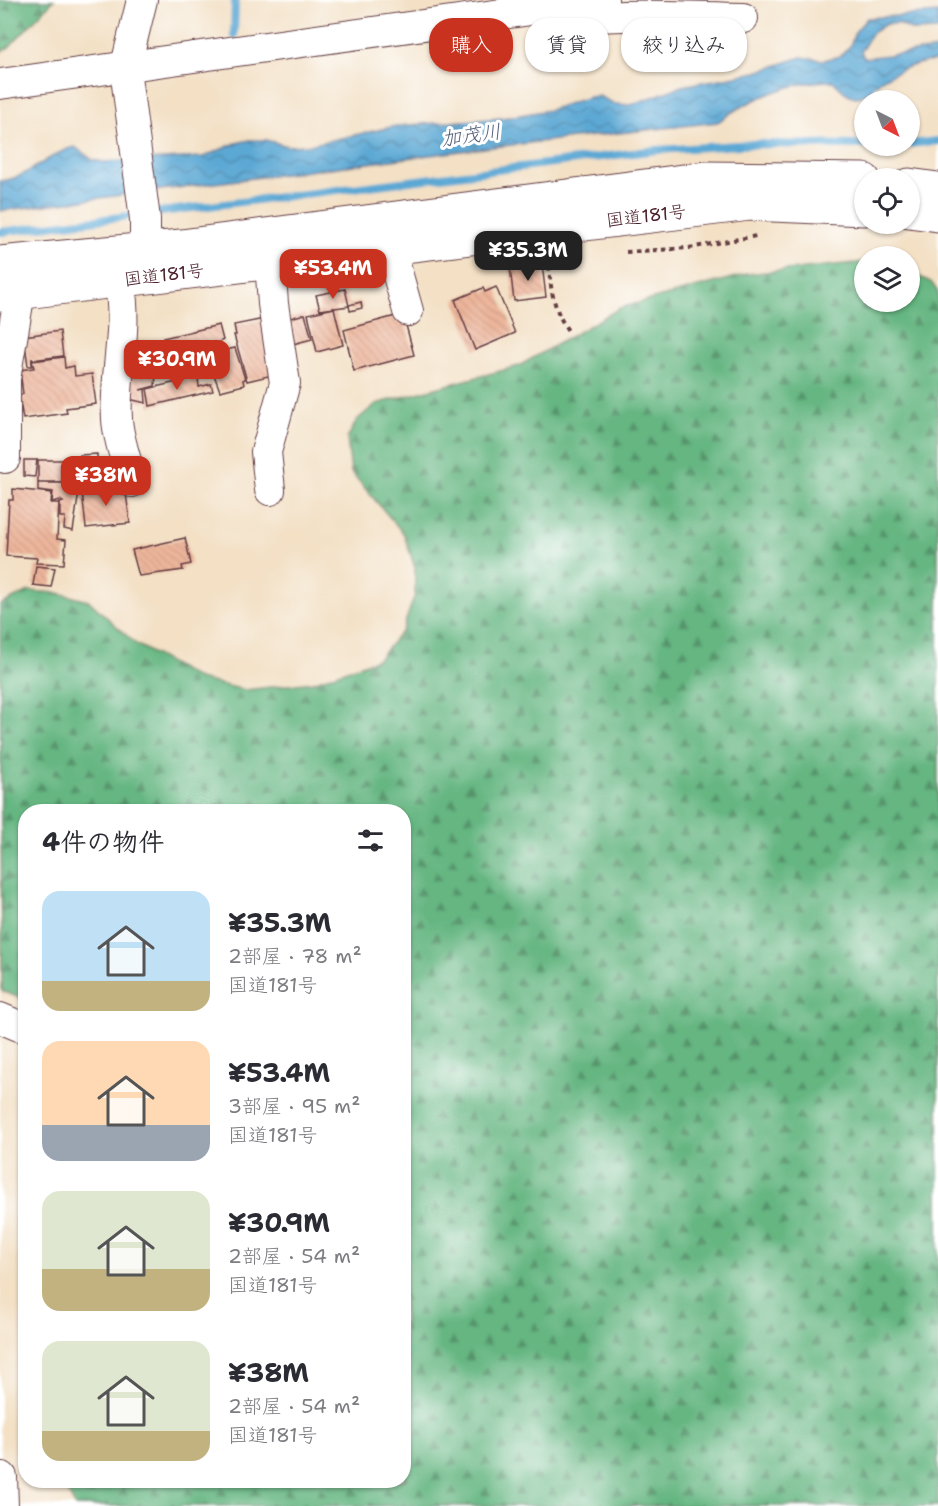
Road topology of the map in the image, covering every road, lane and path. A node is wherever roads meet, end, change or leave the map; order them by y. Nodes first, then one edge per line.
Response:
1 (142, 0) edge
2 (603, 0) edge
3 (503, 13) junction
4 (742, 18) dead end
5 (127, 80) junction
6 (0, 84) edge
7 (854, 180) edge
8 (920, 187) edge
9 (938, 189) edge
10 (854, 209) edge
11 (920, 213) edge
12 (938, 215) edge
13 (390, 247) junction
14 (549, 254) dead end
15 (139, 256) junction
16 (270, 261) junction
17 (0, 263) edge
18 (10, 294) edge
19 (408, 311) dead end
20 (569, 332) dead end
21 (2, 393) edge
22 (5, 458) dead end
23 (132, 482) dead end
24 (270, 490) dead end
25 (0, 1478) edge
26 (3, 1506) edge

1 - 5 street
2 - 3 street
3 - 4 street
3 - 5 street
5 - 6 street
5 - 15 street
7 - 15 highway, 国道181号
8 - 9 highway
10 - 13 highway, 国道181号
11 - 12 highway
13 - 16 highway, 国道181号
13 - 19 street
14 - 20 path
15 - 16 highway, 国道181号
15 - 17 highway, 国道181号
15 - 18 highway, 国道181号
15 - 23 street
16 - 24 street
18 - 21 street
21 - 22 street
25 - 26 street

